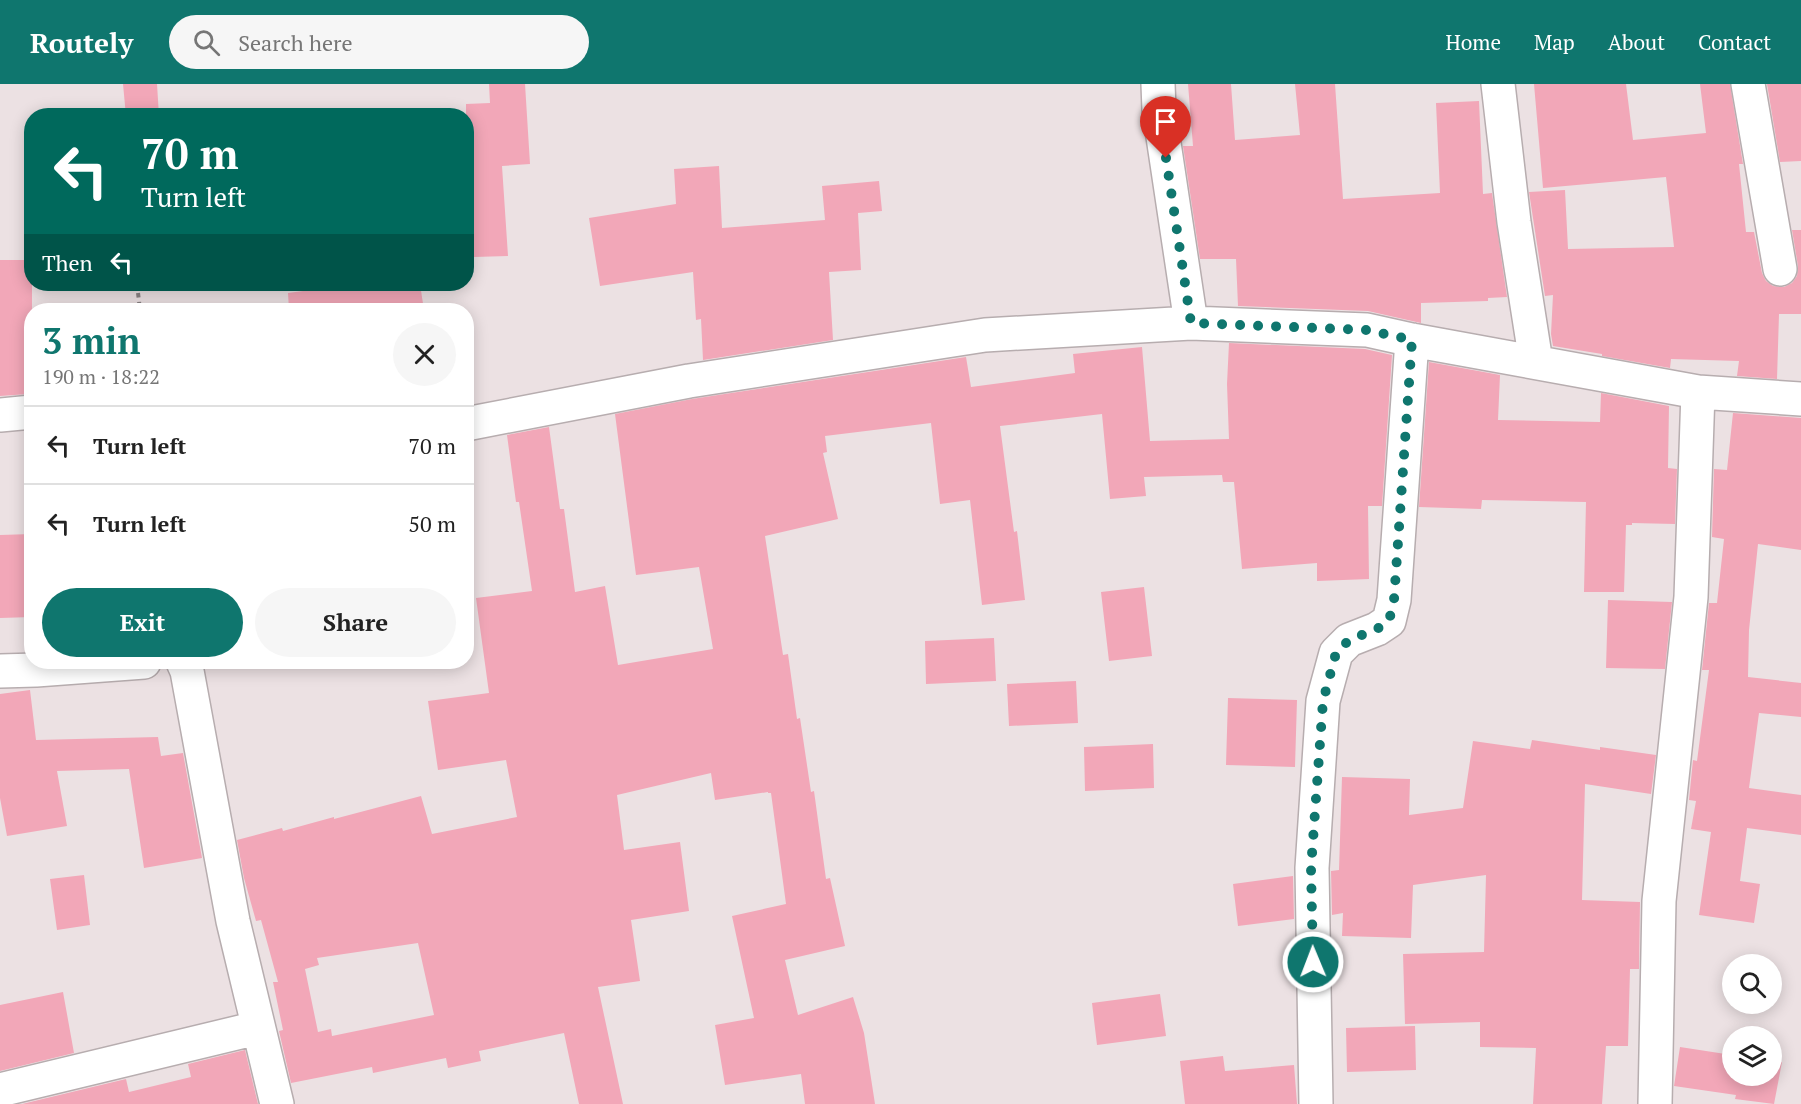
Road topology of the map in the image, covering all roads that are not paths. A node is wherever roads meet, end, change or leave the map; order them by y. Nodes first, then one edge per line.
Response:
1 (1158, 84) edge
2 (1498, 84) edge
3 (1748, 84) edge
4 (1780, 269) dead end
5 (1191, 323) junction
6 (1412, 340) junction
7 (1536, 362) junction
8 (1698, 392) junction
9 (1801, 399) edge
10 (24, 413) edge
11 (0, 415) edge
12 (474, 422) edge
13 (50, 669) edge
14 (186, 669) edge
15 (0, 671) edge
16 (257, 1029) junction
17 (0, 1090) edge
18 (277, 1104) edge
19 (1316, 1104) edge
20 (1655, 1104) edge

1 - 5 street
2 - 7 street
3 - 4 street
5 - 6 street
5 - 12 street
6 - 7 street
6 - 19 street
7 - 8 street
8 - 9 street
8 - 20 street
10 - 11 street
13 - 15 street
14 - 16 street
16 - 17 street
16 - 18 street

